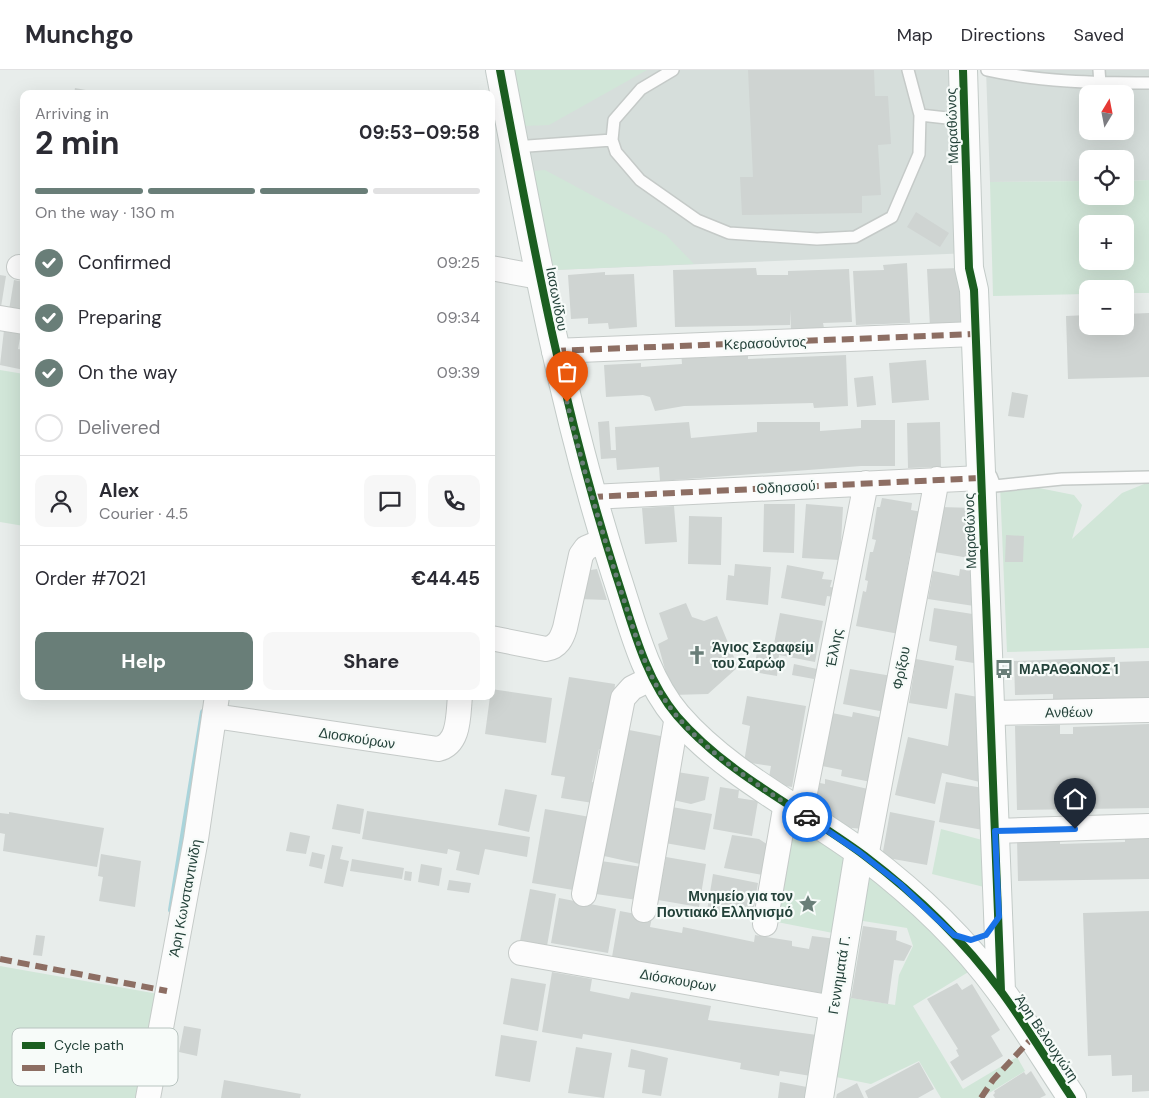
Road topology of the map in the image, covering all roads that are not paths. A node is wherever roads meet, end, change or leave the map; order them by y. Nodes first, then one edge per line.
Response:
1 (500, 70) edge
2 (673, 70) edge
3 (908, 70) edge
4 (971, 70) edge
5 (1099, 70) edge
6 (1100, 83) junction
7 (1149, 84) edge
8 (920, 115) junction
9 (965, 120) junction
10 (612, 140) junction
11 (514, 147) junction
12 (495, 269) edge
13 (539, 276) junction
14 (0, 318) edge
15 (20, 321) edge
16 (975, 334) junction
17 (554, 350) junction
18 (1149, 477) edge
19 (981, 478) junction
20 (937, 479) junction
21 (866, 483) junction
22 (591, 497) junction
23 (605, 540) junction
24 (495, 639) edge
25 (652, 678) junction
26 (459, 700) edge
27 (216, 706) edge
28 (1149, 710) edge
29 (990, 713) junction
30 (677, 716) junction
31 (793, 808) junction
32 (1149, 826) edge
33 (995, 831) junction
34 (862, 854) junction
35 (584, 894) dead end
36 (644, 910) dead end
37 (999, 917) junction
38 (765, 924) dead end
39 (954, 935) junction
40 (521, 953) dead end
41 (1001, 991) junction
42 (834, 1008) junction
43 (161, 1028) edge
44 (819, 1098) edge
45 (1072, 1098) edge

1 - 11 street, Ιασωνίδου
2 - 10 lane
3 - 8 lane
4 - 6 lane
4 - 9 street, Μαραθώνος
5 - 6 lane
6 - 7 lane
8 - 9 lane
8 - 10 lane
9 - 16 street, Μαραθώνος
10 - 11 lane
11 - 13 street, Ιασωνίδου
12 - 13 street
13 - 17 street, Ιασωνίδου
14 - 15 street
16 - 17 street, Κερασούντος
16 - 19 street, Μαραθώνος
17 - 22 street, Ιασωνίδου
18 - 19 lane
19 - 20 street, Οδησσού
19 - 29 street, Μαραθώνος
20 - 21 street, Οδησσού
20 - 34 street, Φρίξου
21 - 22 street, Οδησσού
21 - 31 street, Έλλης
22 - 23 street, Ιασωνίδου
23 - 24 street
23 - 25 street, Ιασωνίδου
25 - 30 street, Ιασωνίδου
25 - 35 street
26 - 27 street, Διοσκούρων
27 - 43 street, Άρη Κωνσταντινίδη
28 - 29 street, Ανθέων
29 - 33 street, Μαραθώνος
30 - 31 street, Ιασωνίδου
30 - 36 street
31 - 34 street, Ιασωνίδου
31 - 38 street, Έλλης
32 - 33 street
33 - 37 street, Μαραθώνος
34 - 39 street, Ιασωνίδου
34 - 42 street, Γεννηματά Γ.
37 - 39 street
37 - 41 street, Μαραθώνος
39 - 41 street, Ιασωνίδου
40 - 42 street, Διόσκουρων
41 - 45 street, Άρη Βελουχιώτη
42 - 44 street, Γεννηματά Γ.

